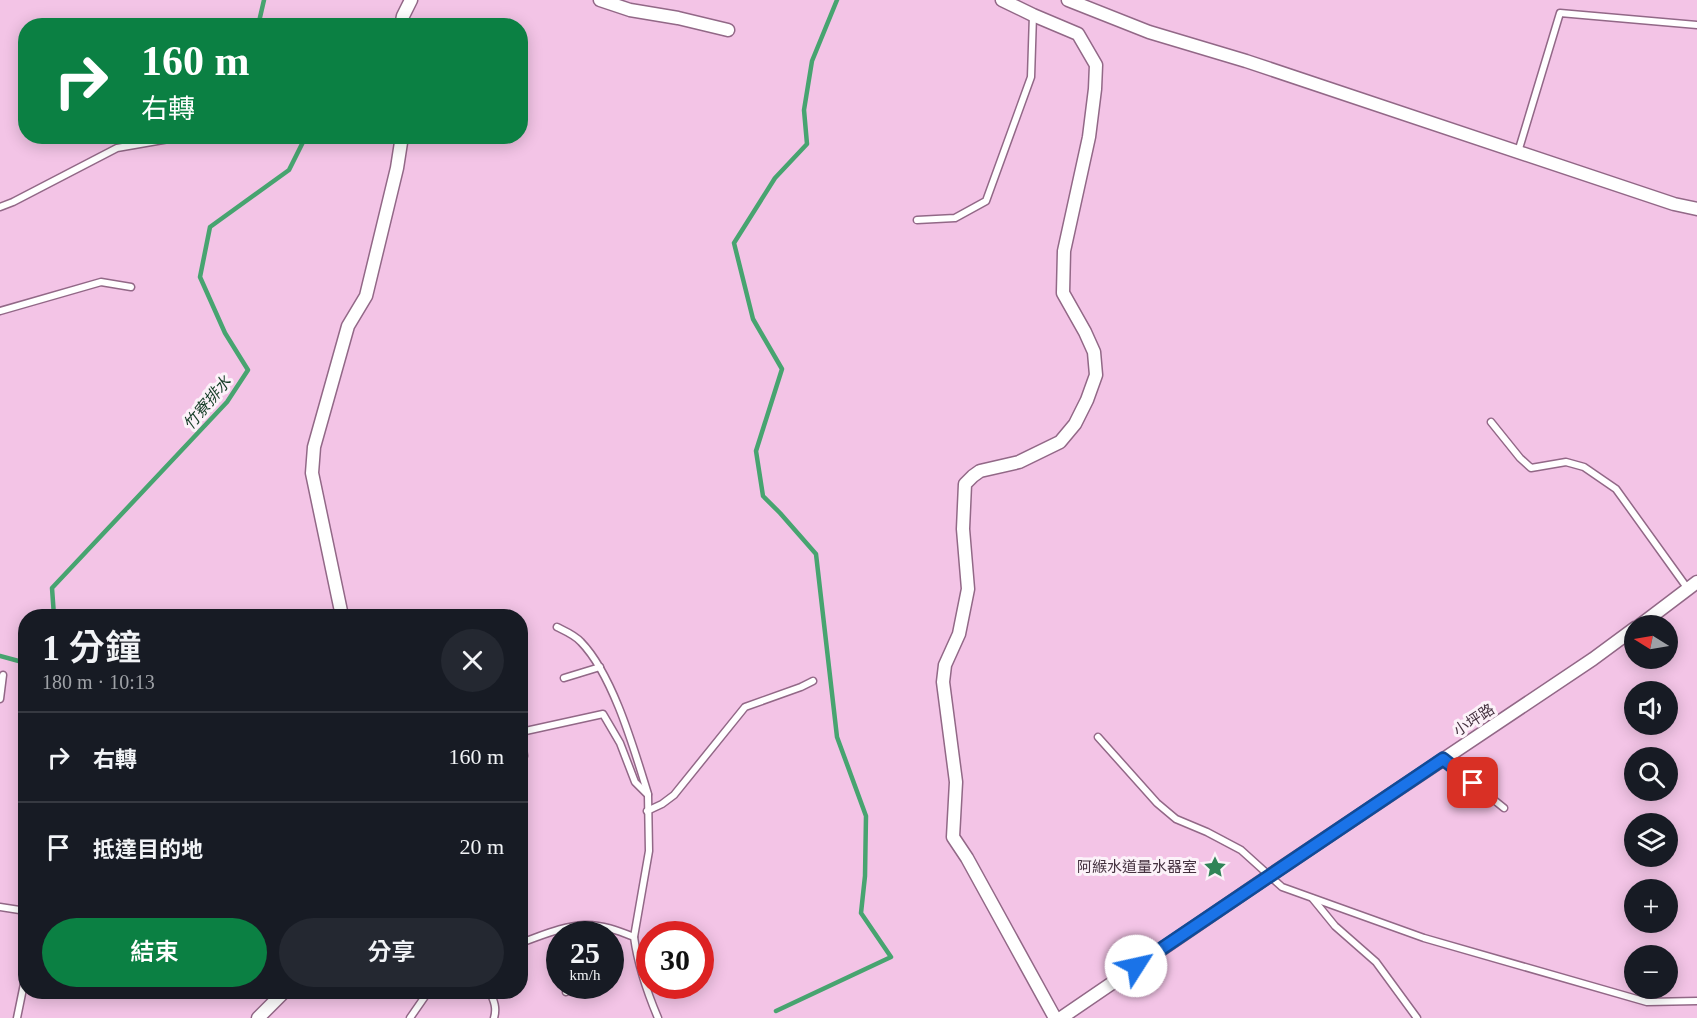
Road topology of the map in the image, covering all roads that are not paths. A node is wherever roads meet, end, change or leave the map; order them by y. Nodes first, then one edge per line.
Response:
1 (411, 0) edge
2 (600, 0) edge
3 (1002, 0) edge
4 (1068, 0) edge
5 (1033, 15) junction
6 (403, 18) edge
7 (1697, 25) edge
8 (728, 30) dead end
9 (140, 144) edge
10 (401, 144) edge
11 (1518, 152) junction
12 (0, 207) edge
13 (1697, 209) edge
14 (917, 220) dead end
15 (131, 287) dead end
16 (0, 311) edge
17 (1491, 422) dead end
18 (1692, 586) edge
19 (341, 609) edge
20 (1654, 615) edge
21 (557, 627) dead end
22 (1624, 636) edge
23 (600, 667) junction
24 (3, 675) dead end
25 (564, 678) dead end
26 (813, 681) dead end
27 (0, 699) edge
28 (528, 730) edge
29 (1098, 737) dead end
30 (1443, 759) junction
31 (648, 795) junction
32 (1504, 808) dead end
33 (647, 811) junction
34 (1269, 876) junction
35 (1313, 898) junction
36 (0, 907) edge
37 (18, 910) edge
38 (546, 935) edge
39 (624, 935) edge
40 (634, 937) junction
41 (528, 940) edge
42 (21, 999) edge
43 (277, 999) edge
44 (423, 999) edge
45 (494, 999) edge
46 (1697, 1001) edge
47 (17, 1018) edge
48 (258, 1018) edge
49 (410, 1018) edge
50 (494, 1018) edge
51 (658, 1018) edge
52 (1055, 1018) edge
53 (1060, 1018) edge
54 (1417, 1018) edge

1 - 6 street
2 - 8 street
3 - 5 street
4 - 11 street
5 - 14 lane
5 - 52 street
7 - 11 lane
9 - 12 lane
10 - 19 street
11 - 13 street
15 - 16 lane
17 - 18 lane
18 - 20 street
21 - 23 lane
22 - 30 street, 小坪路
23 - 25 lane
23 - 31 lane
24 - 27 lane
26 - 33 lane
28 - 31 lane
29 - 34 lane
30 - 32 lane
30 - 34 street, 小坪路
31 - 33 lane
33 - 40 lane
34 - 35 lane
34 - 53 street, 小坪路
35 - 46 lane
35 - 54 lane
36 - 37 lane
38 - 41 lane
39 - 40 lane
40 - 51 lane
42 - 47 lane
43 - 48 street
44 - 49 lane
45 - 50 lane

